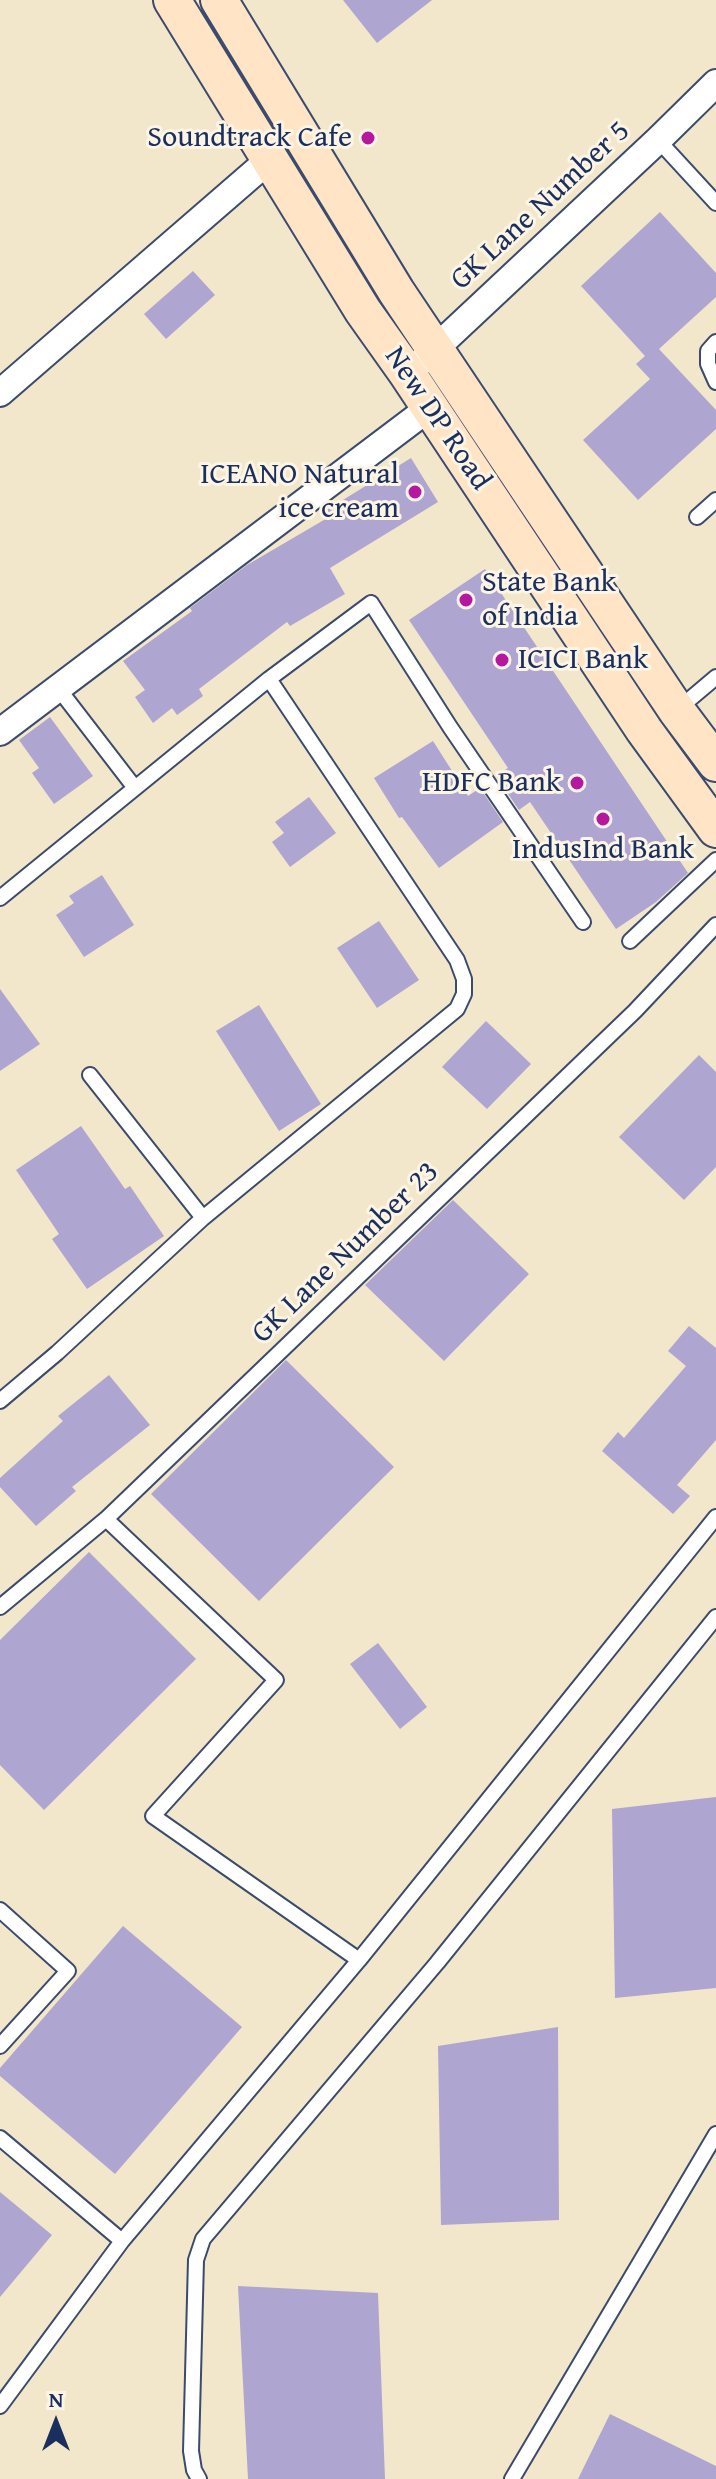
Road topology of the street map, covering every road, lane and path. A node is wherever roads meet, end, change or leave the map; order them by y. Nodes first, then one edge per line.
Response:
1 (172, 0) edge
2 (219, 0) edge
3 (716, 83) edge
4 (658, 140) junction
5 (270, 159) junction
6 (716, 203) edge
7 (716, 342) edge
8 (436, 350) junction
9 (407, 373) junction
10 (716, 382) edge
11 (0, 393) edge
12 (429, 408) junction
13 (716, 500) edge
14 (697, 517) dead end
15 (716, 677) edge
16 (269, 679) junction
17 (58, 688) junction
18 (677, 711) junction
19 (0, 732) edge
20 (716, 763) edge
21 (135, 788) junction
22 (716, 829) edge
23 (716, 860) edge
24 (0, 898) edge
25 (583, 922) dead end
26 (716, 925) edge
27 (630, 941) dead end
28 (90, 1075) dead end
29 (203, 1218) junction
30 (0, 1401) edge
31 (716, 1517) edge
32 (106, 1519) junction
33 (0, 1607) edge
34 (716, 1617) edge
35 (0, 1910) edge
36 (359, 1960) junction
37 (0, 2046) edge
38 (716, 2134) edge
39 (0, 2138) edge
40 (122, 2241) junction
41 (0, 2406) edge
42 (199, 2479) edge
43 (512, 2479) edge

1 - 5 main road, New DP Road
2 - 8 main road, New DP Road
3 - 4 street, GK Lane Number 5
4 - 6 lane
4 - 8 street, GK Lane Number 5
5 - 9 main road, New DP Road
5 - 11 street
7 - 10 lane
8 - 9 street, GK Lane Number 5
8 - 18 main road, New DP Road
9 - 12 main road, New DP Road
12 - 17 street
12 - 22 main road, New DP Road
13 - 14 lane
15 - 18 lane
16 - 21 lane
16 - 25 lane
16 - 29 lane
17 - 19 street
17 - 21 lane
18 - 20 main road, New DP Road
21 - 24 lane
23 - 27 lane
26 - 32 lane, GK Lane Number 23
28 - 29 lane
29 - 30 lane
31 - 36 lane
32 - 33 lane, GK Lane Number 23
32 - 36 lane
34 - 42 lane
35 - 37 lane
36 - 40 lane
38 - 43 lane
39 - 40 lane
40 - 41 lane

